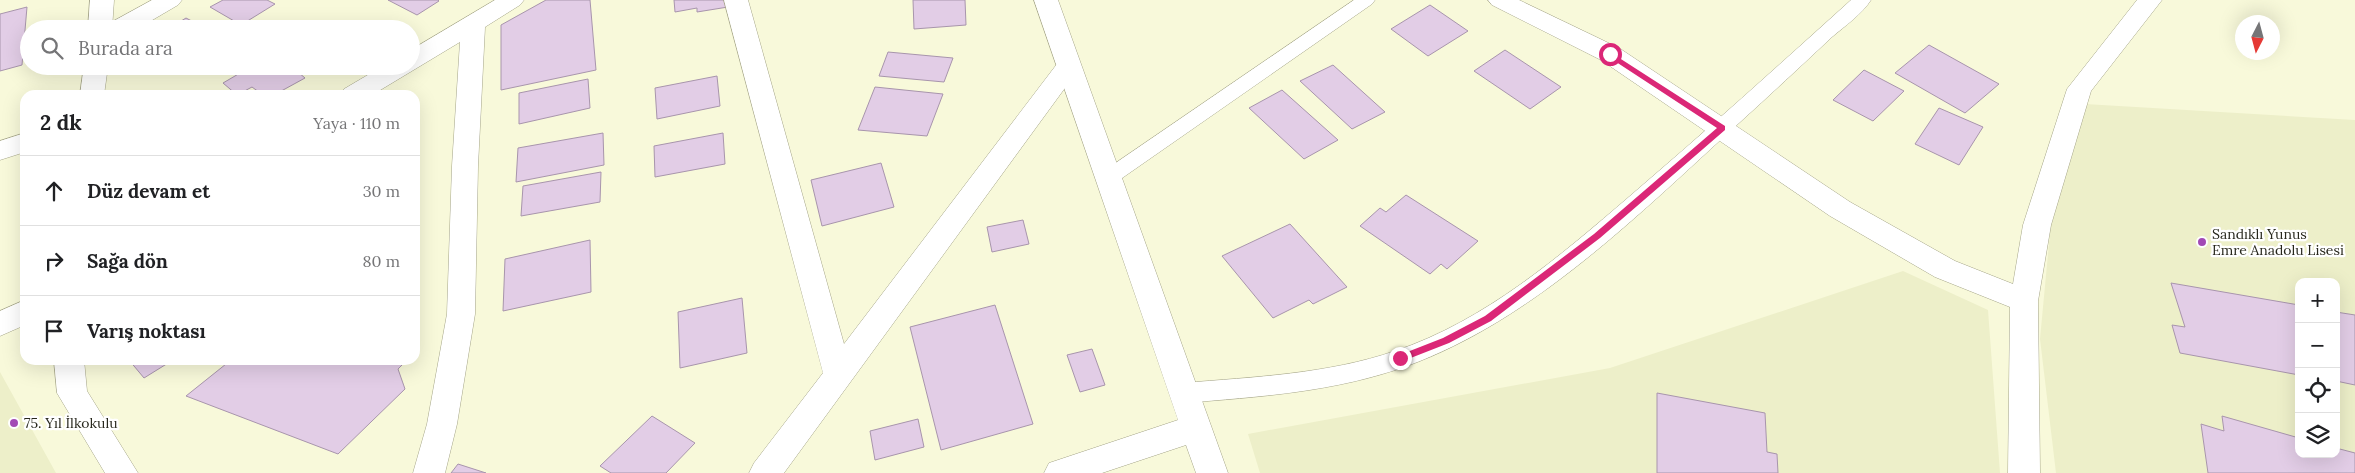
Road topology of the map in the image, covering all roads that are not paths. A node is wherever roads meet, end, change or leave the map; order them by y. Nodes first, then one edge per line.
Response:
1 (102, 0) edge
2 (170, 0) edge
3 (512, 0) edge
4 (736, 0) edge
5 (1046, 0) edge
6 (1366, 0) edge
7 (1500, 0) edge
8 (1862, 0) edge
9 (2150, 0) edge
10 (101, 20) edge
11 (134, 20) edge
12 (472, 25) junction
13 (420, 56) edge
14 (1069, 66) junction
15 (95, 75) edge
16 (387, 75) edge
17 (93, 90) edge
18 (361, 90) edge
19 (1722, 128) junction
20 (20, 144) edge
21 (0, 151) edge
22 (1108, 178) junction
23 (2024, 301) junction
24 (20, 314) edge
25 (0, 324) edge
26 (69, 365) edge
27 (838, 374) junction
28 (1184, 393) junction
29 (1196, 428) junction
30 (122, 473) edge
31 (429, 473) edge
32 (765, 473) edge
33 (1060, 473) edge
34 (1212, 473) edge
35 (2024, 473) edge

1 - 10 street
2 - 11 street
3 - 12 street
4 - 27 street
5 - 14 street
6 - 22 lane
7 - 19 street
8 - 19 lane
9 - 23 street
12 - 13 street
12 - 31 street
14 - 22 street
14 - 27 street
15 - 17 street
16 - 18 street
19 - 23 street
19 - 28 lane
20 - 21 street
22 - 28 street
23 - 35 street
24 - 25 street
26 - 30 street
27 - 32 street
28 - 29 street
29 - 33 street
29 - 34 street

